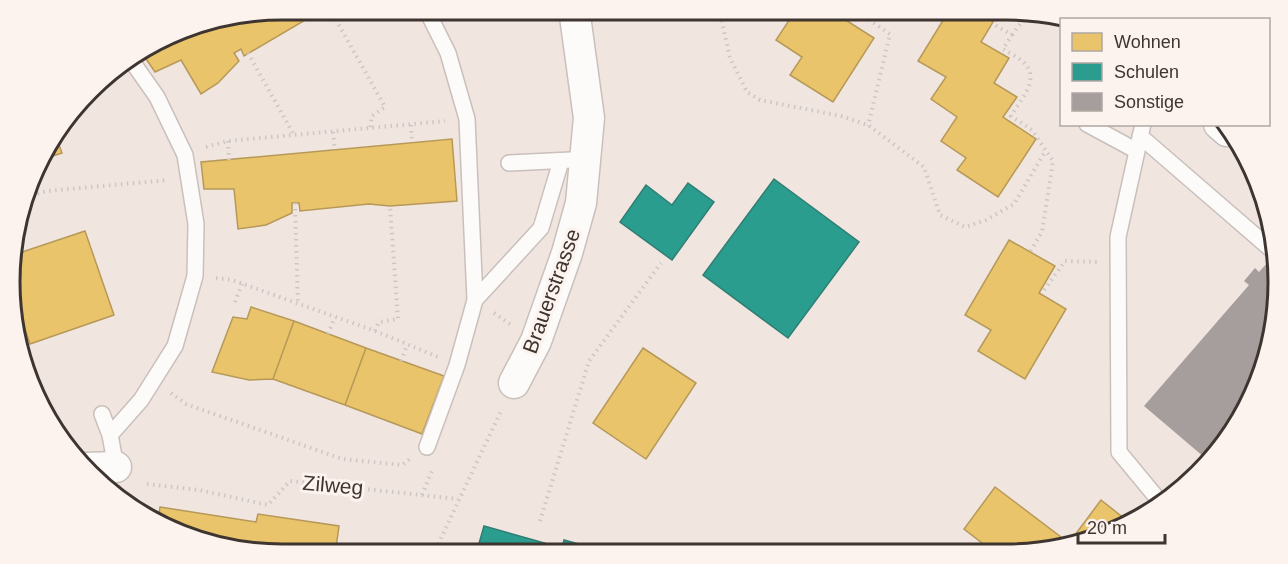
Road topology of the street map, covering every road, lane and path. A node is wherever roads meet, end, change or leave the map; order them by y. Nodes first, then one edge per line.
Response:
1 (336, 20) edge
2 (432, 20) edge
3 (576, 20) edge
4 (721, 20) edge
5 (869, 20) edge
6 (995, 20) edge
7 (1023, 20) edge
8 (1012, 35) junction
9 (248, 53) dead end
10 (135, 65) edge
11 (467, 119) junction
12 (411, 125) junction
13 (868, 126) junction
14 (1096, 126) edge
15 (370, 128) junction
16 (333, 132) junction
17 (294, 135) junction
18 (1140, 137) edge
19 (228, 141) junction
20 (220, 142) dead end
21 (412, 143) dead end
22 (335, 150) dead end
23 (1046, 150) junction
24 (230, 160) dead end
25 (574, 160) junction
26 (509, 163) dead end
27 (189, 178) junction
28 (34, 195) edge
29 (295, 203) dead end
30 (390, 206) dead end
31 (1265, 244) edge
32 (1030, 252) dead end
33 (1101, 262) dead end
34 (660, 263) dead end
35 (195, 276) junction
36 (242, 284) junction
37 (1044, 290) dead end
38 (476, 300) junction
39 (235, 302) dead end
40 (298, 305) junction
41 (335, 317) junction
42 (375, 331) junction
43 (328, 334) dead end
44 (536, 341) junction
45 (407, 345) junction
46 (401, 361) dead end
47 (457, 366) junction
48 (153, 381) junction
49 (514, 383) joint
50 (102, 414) dead end
51 (110, 435) junction
52 (427, 447) joint
53 (116, 467) joint
54 (96, 468) edge
55 (147, 484) dead end
56 (1156, 497) edge
57 (458, 499) junction
58 (540, 521) dead end
59 (438, 544) edge

1 - 15 path
2 - 11 lane
3 - 25 street, Brauerstrasse
4 - 13 path
5 - 13 path
6 - 8 path
7 - 8 path
8 - 23 path
9 - 17 path
10 - 27 lane
11 - 12 path
11 - 38 lane
12 - 15 path
12 - 21 path
13 - 23 path
14 - 18 lane
15 - 16 path
16 - 17 path
16 - 22 path
17 - 19 path
18 - 31 lane
18 - 56 lane
19 - 20 path
19 - 24 path
23 - 32 path
25 - 26 lane
25 - 38 lane
25 - 44 street, Brauerstrasse
27 - 28 path
27 - 35 lane
29 - 40 path
30 - 42 path
33 - 37 path
34 - 58 path
35 - 36 path
35 - 48 lane
36 - 39 path
36 - 40 path
38 - 44 path
38 - 47 lane
40 - 41 path
41 - 42 path
41 - 43 path
42 - 45 path
44 - 49 street, Brauerstrasse
45 - 46 path
45 - 47 path
47 - 52 lane
48 - 51 lane
48 - 52 path
49 - 57 path
50 - 51 lane
51 - 53 lane
53 - 54 street
55 - 57 path, Zilweg
57 - 59 path

